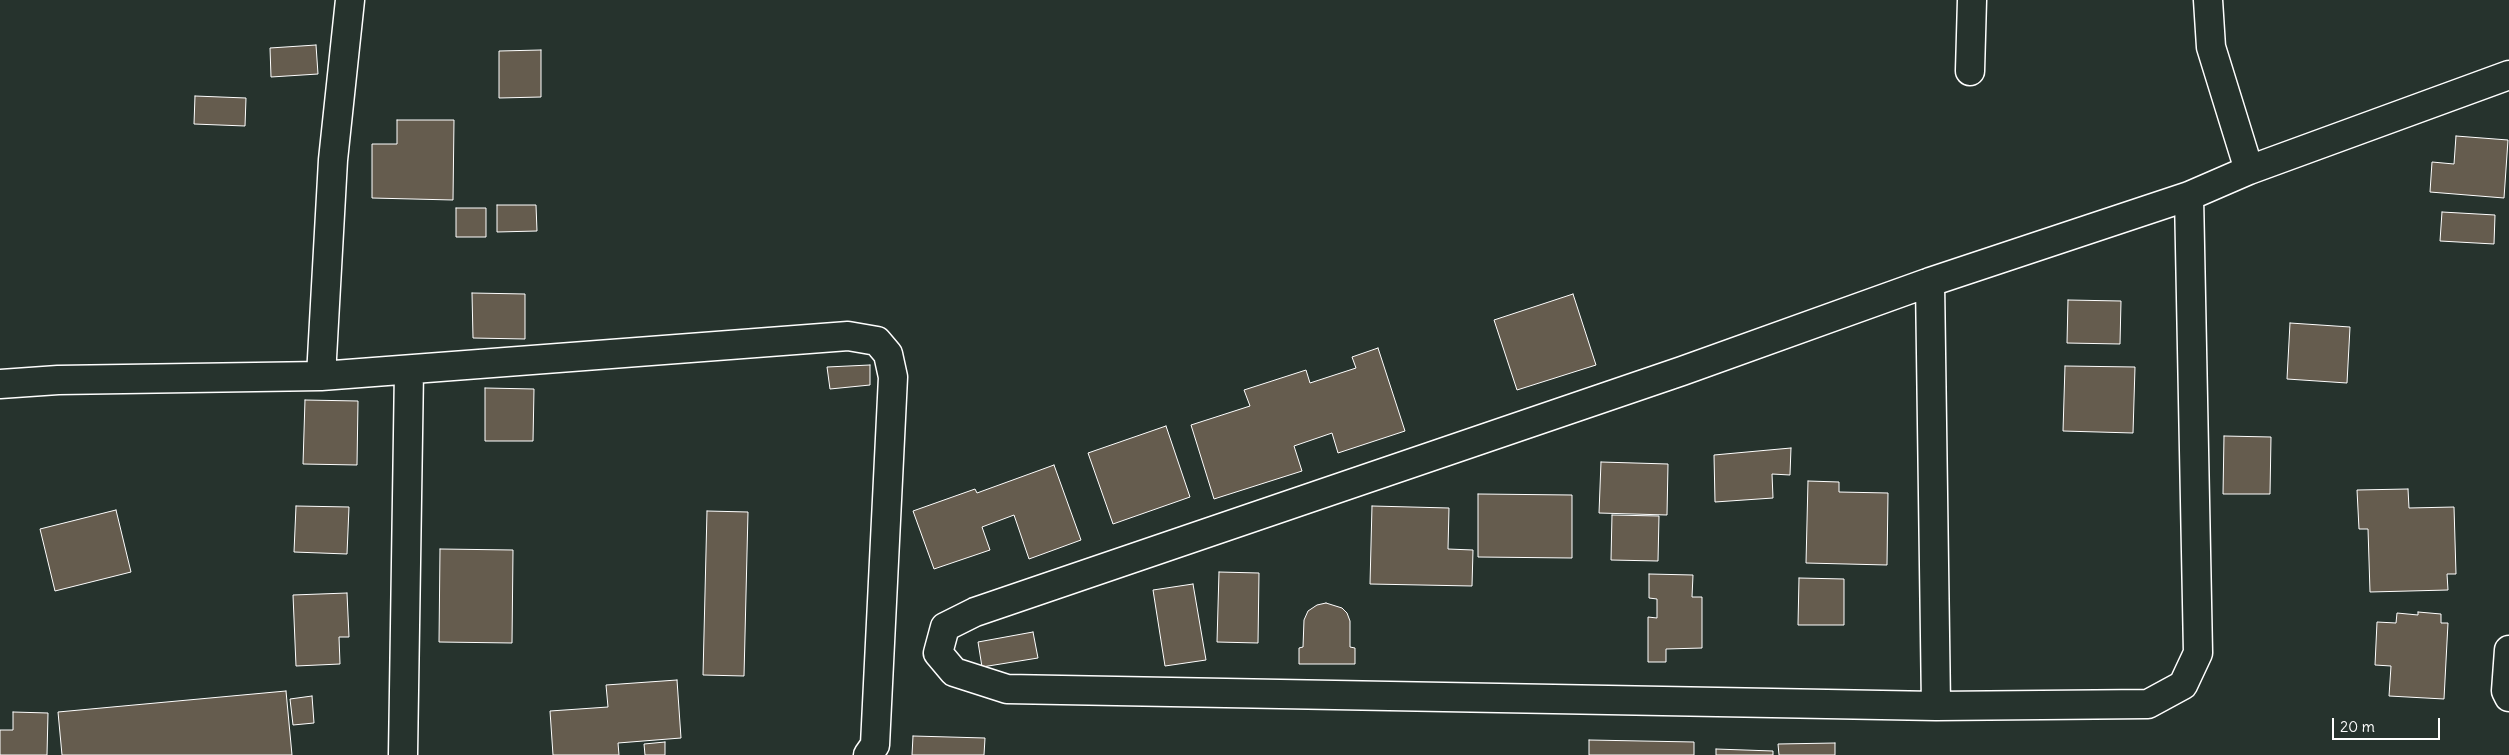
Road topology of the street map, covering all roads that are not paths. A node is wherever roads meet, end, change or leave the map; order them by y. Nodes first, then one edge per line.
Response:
1 (350, 0) edge
2 (1972, 0) edge
3 (2208, 0) edge
4 (1970, 71) dead end
5 (2509, 74) edge
6 (2249, 170) junction
7 (2189, 196) junction
8 (1930, 282) junction
9 (409, 370) junction
10 (321, 376) junction
11 (0, 384) edge
12 (2509, 650) edge
13 (2509, 697) edge
14 (1936, 706) junction
15 (403, 755) edge
16 (868, 755) edge

1 - 10 street
2 - 4 street
3 - 6 street
5 - 6 street
6 - 7 street
7 - 8 street
7 - 14 street
8 - 14 street
8 - 14 street
9 - 10 street
9 - 15 street
9 - 16 street
10 - 11 street
12 - 13 street

